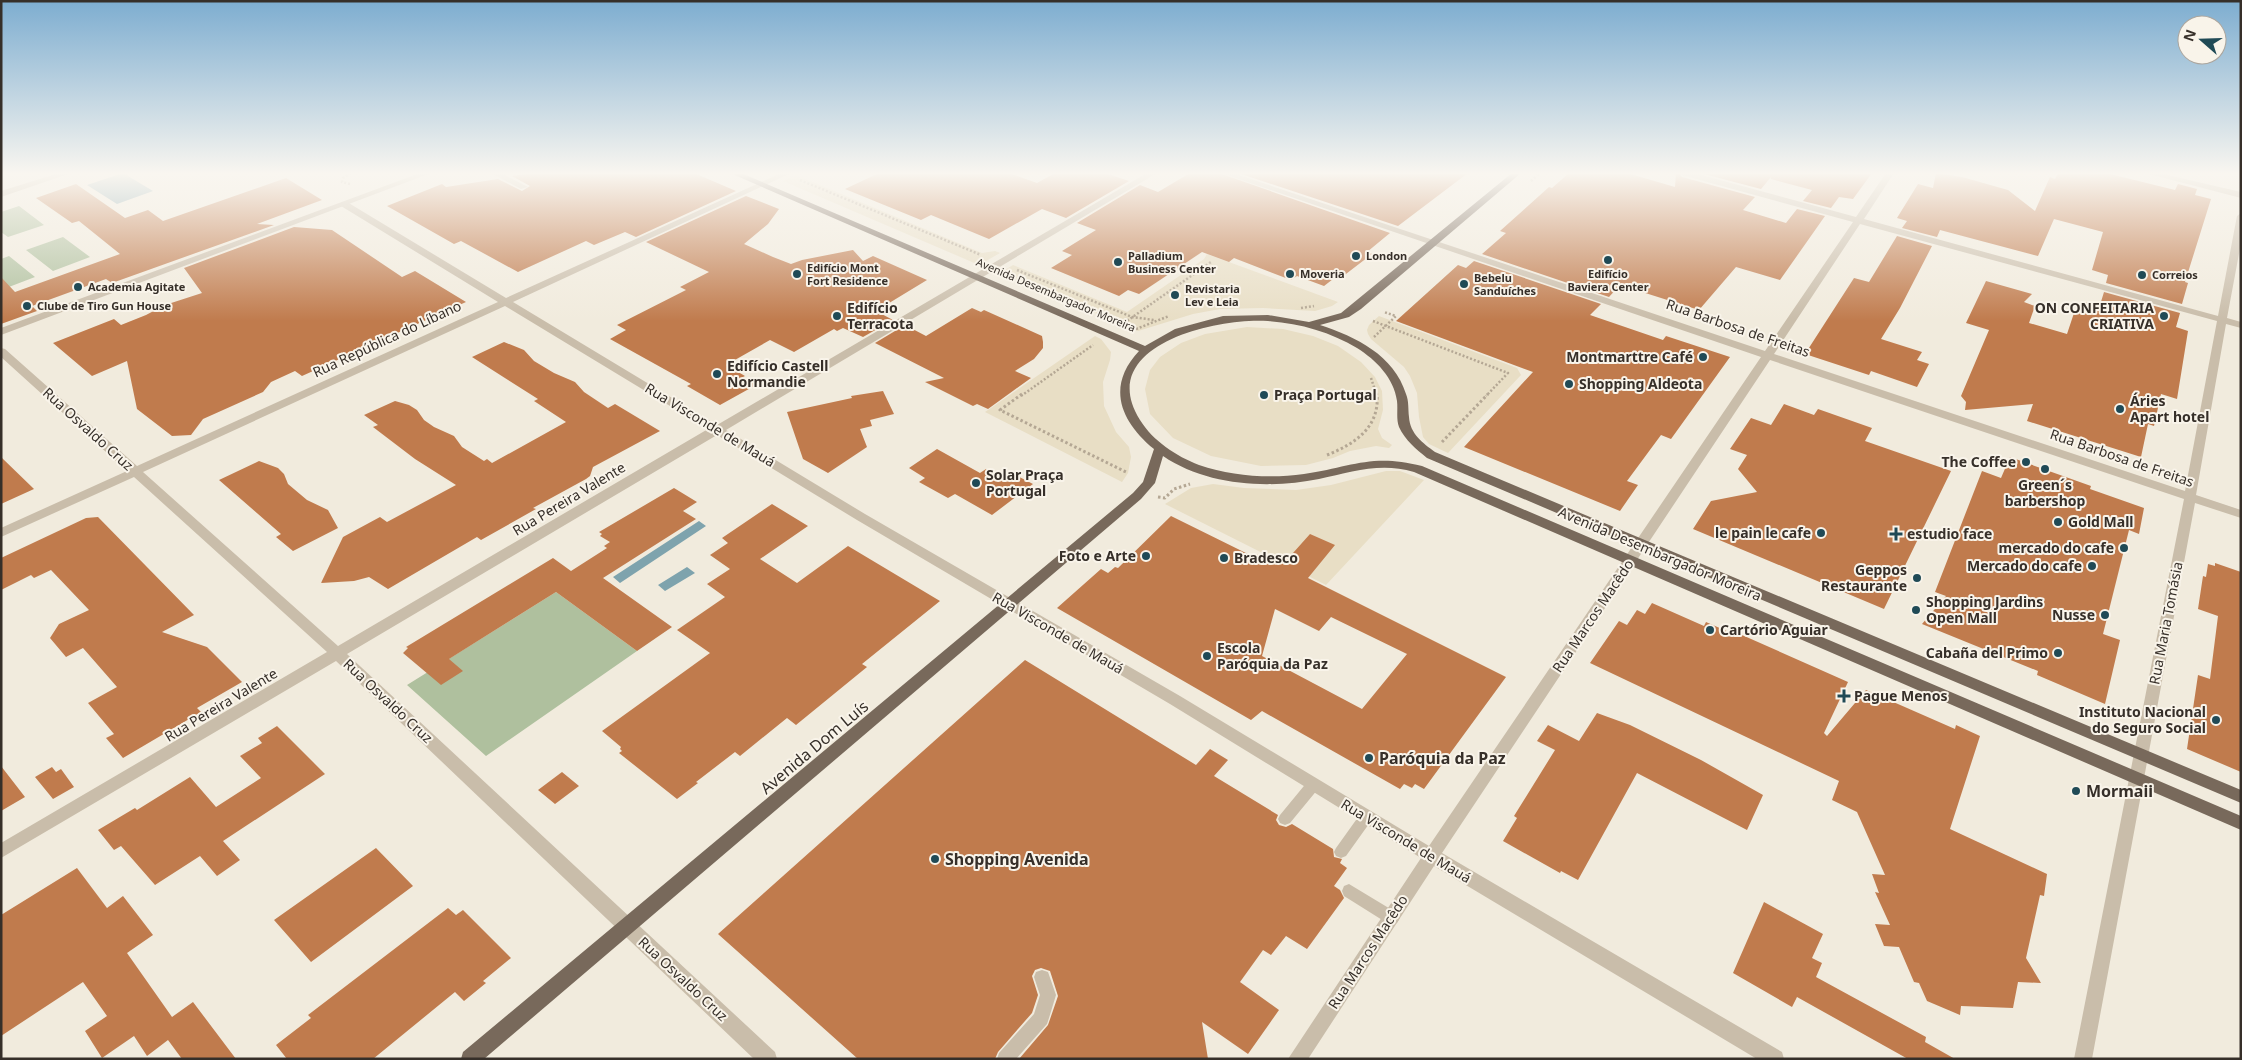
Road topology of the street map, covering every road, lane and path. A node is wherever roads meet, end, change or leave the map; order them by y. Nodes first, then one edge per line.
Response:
1 (295, 222) edge
2 (375, 222) edge
3 (677, 222) edge
4 (850, 222) edge
5 (902, 222) edge
6 (1068, 222) edge
7 (1376, 222) edge
8 (1458, 222) edge
9 (1857, 222) edge
10 (1863, 222) edge
11 (2240, 222) edge
12 (1435, 242) junction
13 (983, 256) dead end
14 (1211, 262) dead end
15 (1010, 267) dead end
16 (975, 277) junction
17 (505, 301) junction
18 (1321, 306) dead end
19 (1300, 311) dead end
20 (1384, 312) dead end
21 (1132, 317) junction
22 (1155, 320) dead end
23 (2222, 320) junction
24 (1373, 321) dead end
25 (1308, 324) junction
26 (2241, 325) edge
27 (1120, 326) dead end
28 (1143, 326) dead end
29 (1385, 326) junction
30 (1149, 328) dead end
31 (1, 332) edge
32 (1371, 339) dead end
33 (1094, 344) dead end
34 (1145, 350) junction
35 (1, 351) edge
36 (1770, 355) junction
37 (1365, 371) dead end
38 (717, 430) junction
39 (1439, 446) dead end
40 (1160, 448) junction
41 (1320, 457) dead end
42 (135, 472) junction
43 (1128, 473) dead end
44 (1198, 481) dead end
45 (1137, 496) junction
46 (2190, 496) junction
47 (2241, 514) edge
48 (1, 533) edge
49 (1642, 544) junction
50 (1632, 560) junction
51 (1009, 604) junction
52 (338, 653) junction
53 (2141, 755) junction
54 (2136, 778) junction
55 (1312, 785) junction
56 (2241, 797) edge
57 (1366, 817) junction
58 (1285, 819) dead end
59 (2241, 822) edge
60 (1, 851) edge
61 (1341, 852) dead end
62 (1431, 856) junction
63 (1349, 891) dead end
64 (1392, 918) junction
65 (626, 927) junction
66 (1042, 977) dead end
67 (470, 1059) edge
68 (768, 1059) edge
69 (1005, 1059) edge
70 (1297, 1059) edge
71 (1775, 1059) edge
72 (2083, 1059) edge

1 - 31 street
2 - 17 street, Rua Visconde de Mauá
3 - 17 street, Rua República do Líbano
4 - 16 main road, Avenida Desembargador Moreira
5 - 13 path
6 - 16 street, Rua Pereira Valente
7 - 12 street, Rua Barbosa de Freitas
8 - 12 main road
9 - 36 street, Rua Marcos Macêdo
10 - 23 street
11 - 23 street, Rua Maria Tomásia
12 - 25 main road
12 - 36 street, Rua Barbosa de Freitas
14 - 21 path
15 - 21 path
16 - 34 main road, Avenida Desembargador Moreira
16 - 38 street, Rua Pereira Valente
17 - 38 street, Rua Visconde de Mauá
17 - 42 street, Rua República do Líbano
18 - 19 path
20 - 29 path
21 - 22 path
21 - 27 path
23 - 26 street
23 - 46 street, Rua Maria Tomásia
24 - 29 path
25 - 34 main road, Avenida Desembargador Moreira
25 - 49 main road, Avenida Desembargador Moreira
28 - 30 path
29 - 32 path
29 - 39 path
33 - 43 path
34 - 40 main road, Avenida Desembargador Moreira
35 - 42 street, Rua Osvaldo Cruz
36 - 46 street, Rua Barbosa de Freitas
36 - 49 street, Rua Marcos Macêdo
37 - 41 path
38 - 51 street, Rua Visconde de Mauá
38 - 52 street, Rua Pereira Valente
40 - 45 main road, Avenida Dom Luís
40 - 50 main road, Avenida Desembargador Moreira
42 - 48 street, Rua República do Líbano
42 - 52 street, Rua Osvaldo Cruz
44 - 45 path
45 - 51 main road, Avenida Dom Luís
46 - 47 street, Rua Barbosa de Freitas
46 - 53 street, Rua Maria Tomásia
49 - 50 street, Rua Marcos Macêdo
49 - 53 main road, Avenida Desembargador Moreira
50 - 54 main road, Avenida Desembargador Moreira
50 - 62 street, Rua Marcos Macêdo
51 - 55 street, Rua Visconde de Mauá
51 - 65 main road, Avenida Dom Luís
52 - 60 street, Rua Pereira Valente
52 - 65 street, Rua Osvaldo Cruz
53 - 54 street, Rua Maria Tomásia
53 - 56 main road, Avenida Desembargador Moreira
54 - 59 main road, Avenida Desembargador Moreira
54 - 72 street, Rua Maria Tomásia
55 - 57 street, Rua Visconde de Mauá
55 - 58 lane
57 - 61 lane
57 - 62 street, Rua Visconde de Mauá
62 - 64 street, Rua Marcos Macêdo
62 - 71 street, Rua Visconde de Mauá
63 - 64 lane
64 - 70 street, Rua Marcos Macêdo
65 - 67 main road, Avenida Dom Luís
65 - 68 street, Rua Osvaldo Cruz
66 - 69 lane

